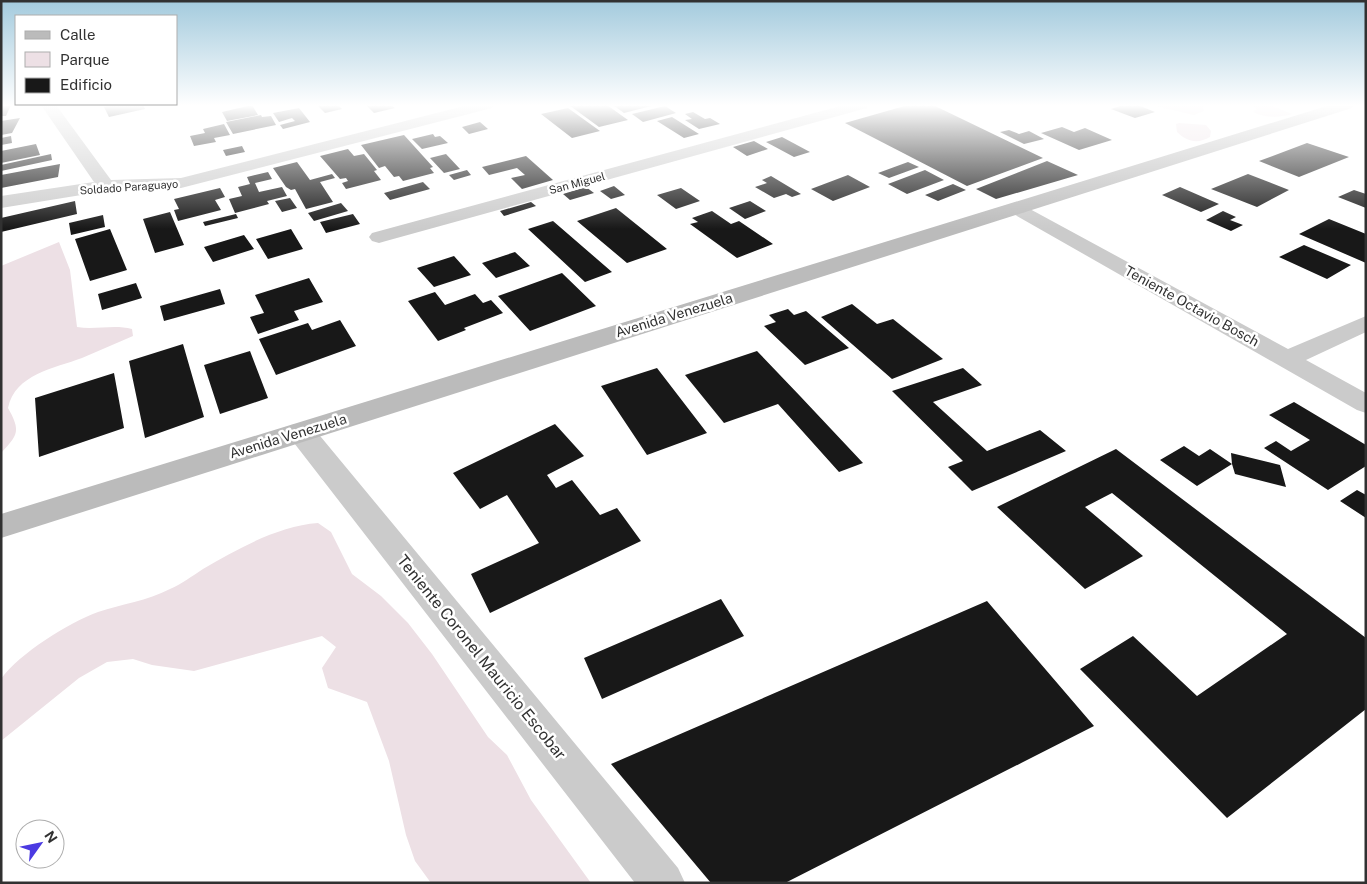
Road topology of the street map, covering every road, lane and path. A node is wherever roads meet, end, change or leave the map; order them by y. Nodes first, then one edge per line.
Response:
1 (78, 146) edge
2 (325, 146) edge
3 (711, 146) edge
4 (1215, 146) edge
5 (106, 186) junction
6 (1, 202) edge
7 (1017, 208) junction
8 (379, 237) dead end
9 (1366, 323) edge
10 (1288, 359) junction
11 (1366, 404) edge
12 (301, 432) junction
13 (1, 526) edge
14 (663, 883) edge

1 - 5 street
2 - 5 street, Soldado Paraguayo
3 - 8 street, San Miguel
4 - 7 main road, Avenida Venezuela
5 - 6 street, Soldado Paraguayo
7 - 10 street, Teniente Octavio Bosch
7 - 12 main road, Avenida Venezuela
9 - 10 street
10 - 11 street, Teniente Octavio Bosch
12 - 13 main road, Avenida Venezuela
12 - 14 street, Teniente Coronel Mauricio Escobar

